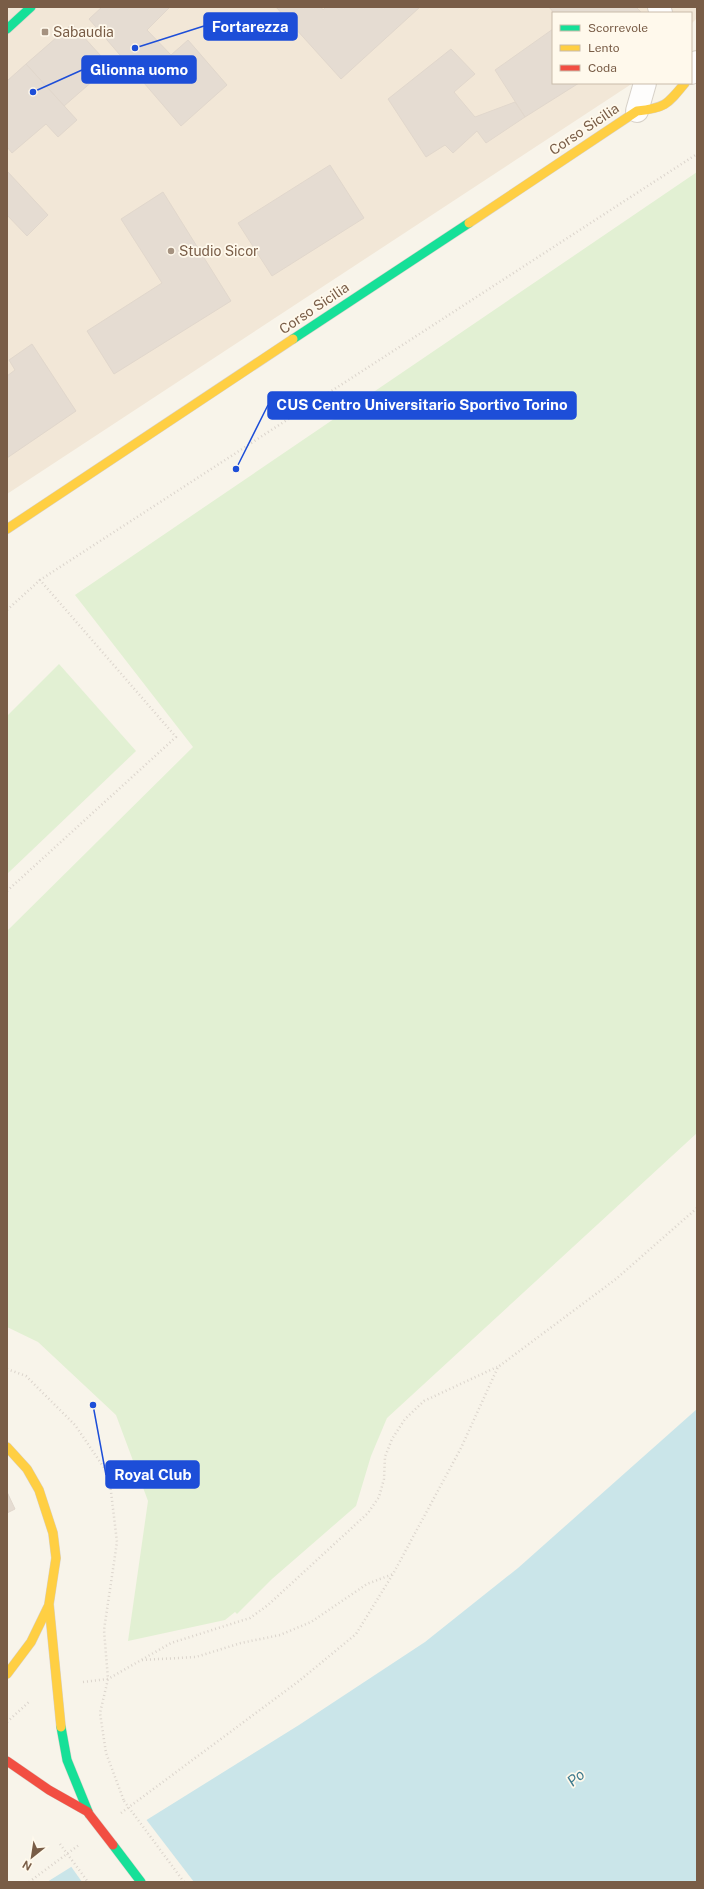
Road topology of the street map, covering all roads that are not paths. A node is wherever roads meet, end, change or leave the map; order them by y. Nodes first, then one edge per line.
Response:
1 (31, 7) edge
2 (7, 29) edge
3 (697, 62) edge
4 (692, 72) edge
5 (644, 84) edge
6 (684, 84) edge
7 (637, 111) junction
8 (7, 529) edge
9 (7, 1447) edge
10 (49, 1604) junction
11 (7, 1674) edge
12 (7, 1761) edge
13 (88, 1813) junction
14 (141, 1882) edge

1 - 2 street
3 - 4 street
5 - 7 street
6 - 7 street
7 - 8 street, Corso Sicilia
9 - 10 street
10 - 11 street
10 - 13 street
12 - 13 street
13 - 14 street, bridge

